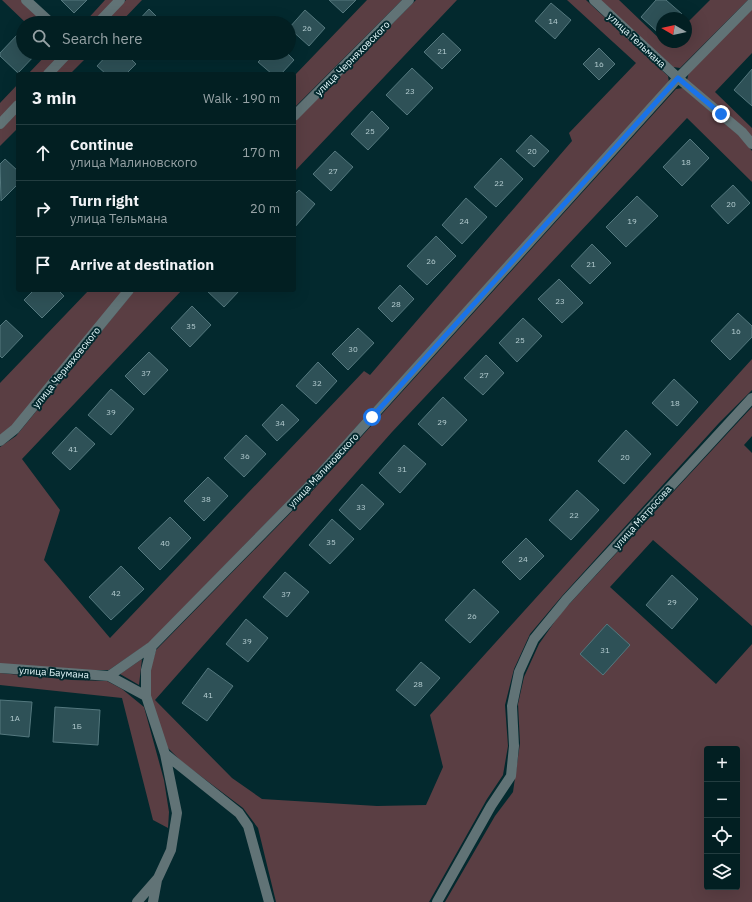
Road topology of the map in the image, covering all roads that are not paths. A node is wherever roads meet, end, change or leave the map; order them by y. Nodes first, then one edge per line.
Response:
1 (26, 0) edge
2 (120, 0) edge
3 (409, 0) edge
4 (594, 0) edge
5 (752, 3) edge
6 (43, 16) edge
7 (105, 16) edge
8 (61, 60) edge
9 (50, 72) edge
10 (678, 78) junction
11 (16, 107) edge
12 (296, 114) edge
13 (0, 124) edge
14 (752, 144) edge
15 (127, 292) edge
16 (752, 398) edge
17 (0, 441) edge
18 (152, 646) junction
19 (0, 668) edge
20 (109, 676) junction
21 (146, 696) junction
22 (165, 754) junction
23 (158, 878) junction
24 (137, 902) edge
25 (153, 902) edge
26 (269, 902) edge
27 (437, 902) edge

1 - 6 street
2 - 7 street
3 - 12 street, улица Черняховского
4 - 10 street, улица Тельмана
5 - 10 street, улица Малиновского
8 - 9 street
10 - 14 street, улица Тельмана
10 - 18 street, улица Малиновского
11 - 13 street
15 - 17 street, улица Черняховского
16 - 27 street, улица Матросова
18 - 20 street, улица Малиновского
18 - 21 street
19 - 20 street, улица Баумана
20 - 21 street
21 - 22 street
22 - 23 street
22 - 26 street
23 - 24 street
23 - 25 street

